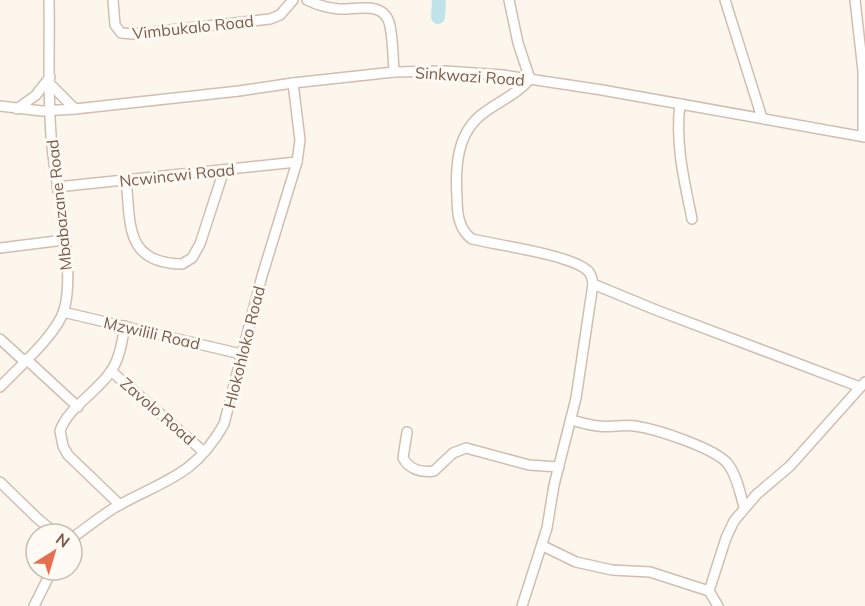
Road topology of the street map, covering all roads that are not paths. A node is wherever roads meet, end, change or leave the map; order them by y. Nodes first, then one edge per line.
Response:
1 (49, 0) edge
2 (113, 0) edge
3 (293, 0) edge
4 (307, 0) edge
5 (509, 0) edge
6 (725, 0) edge
7 (855, 0) edge
8 (394, 72) junction
9 (530, 79) junction
10 (50, 80) junction
11 (293, 83) junction
12 (680, 104) junction
13 (0, 106) edge
14 (17, 109) junction
15 (75, 109) junction
16 (50, 111) junction
17 (762, 118) junction
18 (864, 136) edge
19 (297, 162) junction
20 (224, 170) junction
21 (126, 180) junction
22 (57, 187) junction
23 (692, 219) dead end
24 (64, 240) junction
25 (0, 248) edge
26 (593, 284) junction
27 (63, 312) junction
28 (125, 326) junction
29 (0, 339) edge
30 (241, 354) junction
31 (25, 360) junction
32 (111, 371) junction
33 (862, 384) edge
34 (0, 387) edge
35 (78, 407) junction
36 (571, 420) junction
37 (407, 432) dead end
38 (204, 452) junction
39 (559, 467) junction
40 (0, 482) edge
41 (120, 505) junction
42 (744, 507) junction
43 (42, 522) edge
44 (84, 530) edge
45 (543, 546) junction
46 (46, 582) edge
47 (709, 591) junction
48 (34, 606) edge
49 (522, 606) edge
50 (718, 606) edge

1 - 10 street, Mbabazane Road
2 - 3 street, Vimbukalo Road
4 - 8 street
5 - 9 street
6 - 17 street
7 - 18 street
8 - 9 street, Sinkwazi Road
8 - 11 street, Sinkwazi Road
9 - 12 street, Sinkwazi Road
9 - 26 street
10 - 14 street
10 - 15 street
10 - 16 street, Mbabazane Road
11 - 15 street, Sinkwazi Road
11 - 19 street, Hlokohloko Road
12 - 17 street, Sinkwazi Road
12 - 23 street
13 - 14 street, Sinkwazi Road
14 - 16 street, Sinkwazi Road
15 - 16 street, Sinkwazi Road
16 - 22 street, Mbabazane Road
17 - 18 street, Sinkwazi Road
19 - 20 street, Ncwincwi Road
19 - 30 street, Hlokohloko Road
20 - 21 street, Ncwincwi Road
20 - 21 street
21 - 22 street, Ncwincwi Road
22 - 24 street, Mbabazane Road
24 - 25 street
24 - 27 street, Mbabazane Road
26 - 33 street
26 - 36 street
27 - 28 street, Mzwilili Road
27 - 31 street, Mbabazane Road
28 - 30 street, Mzwilili Road
28 - 32 street
29 - 31 street
30 - 38 street, Hlokohloko Road
31 - 34 street, Mbabazane Road
31 - 35 street
32 - 35 street
32 - 38 street, Zavolo Road
33 - 42 street
35 - 41 street
36 - 39 street
36 - 42 street
37 - 39 street
38 - 41 street, Hlokohloko Road
39 - 45 street
40 - 43 street
41 - 44 street, Hlokohloko Road
42 - 47 street
45 - 47 street
45 - 49 street
46 - 48 street
47 - 50 street

